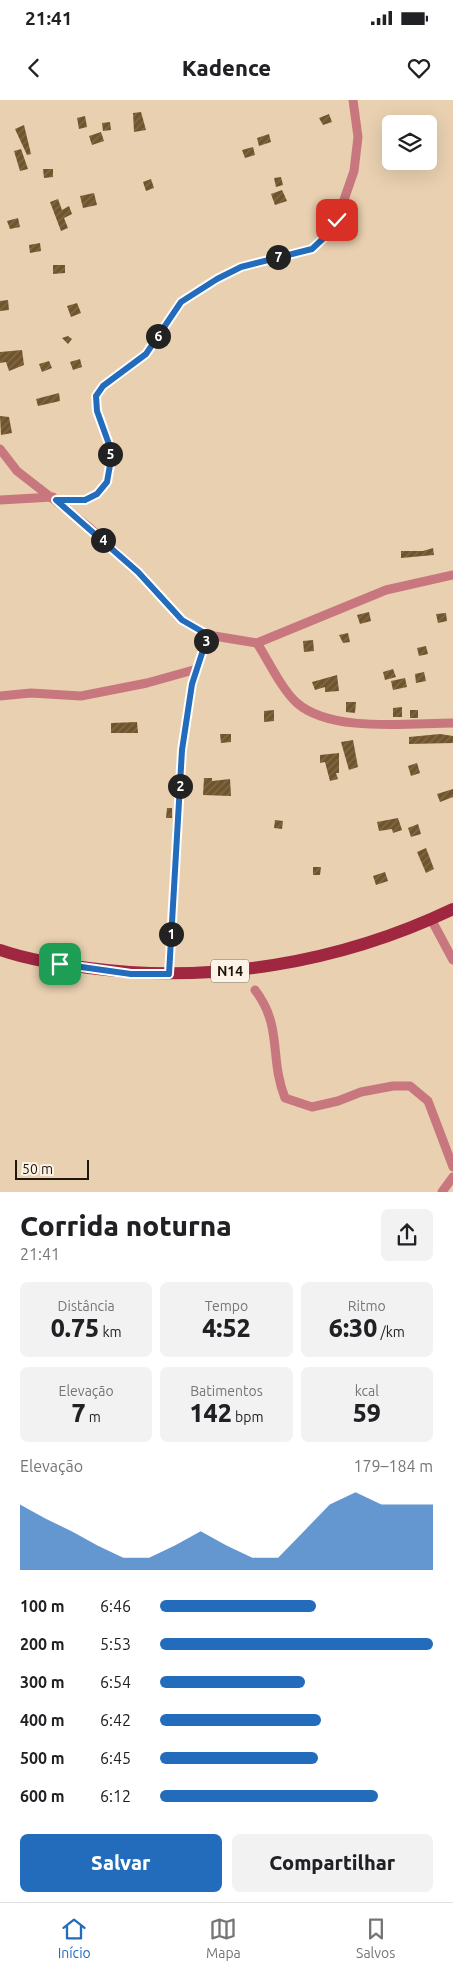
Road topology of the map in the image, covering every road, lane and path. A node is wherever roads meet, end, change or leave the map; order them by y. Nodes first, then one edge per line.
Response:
1 (353, 100) edge
2 (0, 449) edge
3 (54, 498) junction
4 (0, 500) edge
5 (453, 575) edge
6 (208, 635) junction
7 (257, 643) junction
8 (197, 669) junction
9 (0, 696) edge
10 (453, 723) edge
11 (453, 909) edge
12 (432, 919) junction
13 (0, 950) edge
14 (453, 960) edge
15 (169, 974) junction
16 (255, 990) dead end
17 (453, 1167) edge
18 (453, 1177) edge
19 (442, 1192) edge

1 - 3 street
2 - 3 street
3 - 4 street
3 - 6 street
5 - 7 street
6 - 7 street
6 - 8 street
7 - 10 street
8 - 9 street
8 - 15 street
11 - 12 main road, N14
12 - 14 street
12 - 15 main road, N14
13 - 15 main road, N14
16 - 17 street
18 - 19 street

